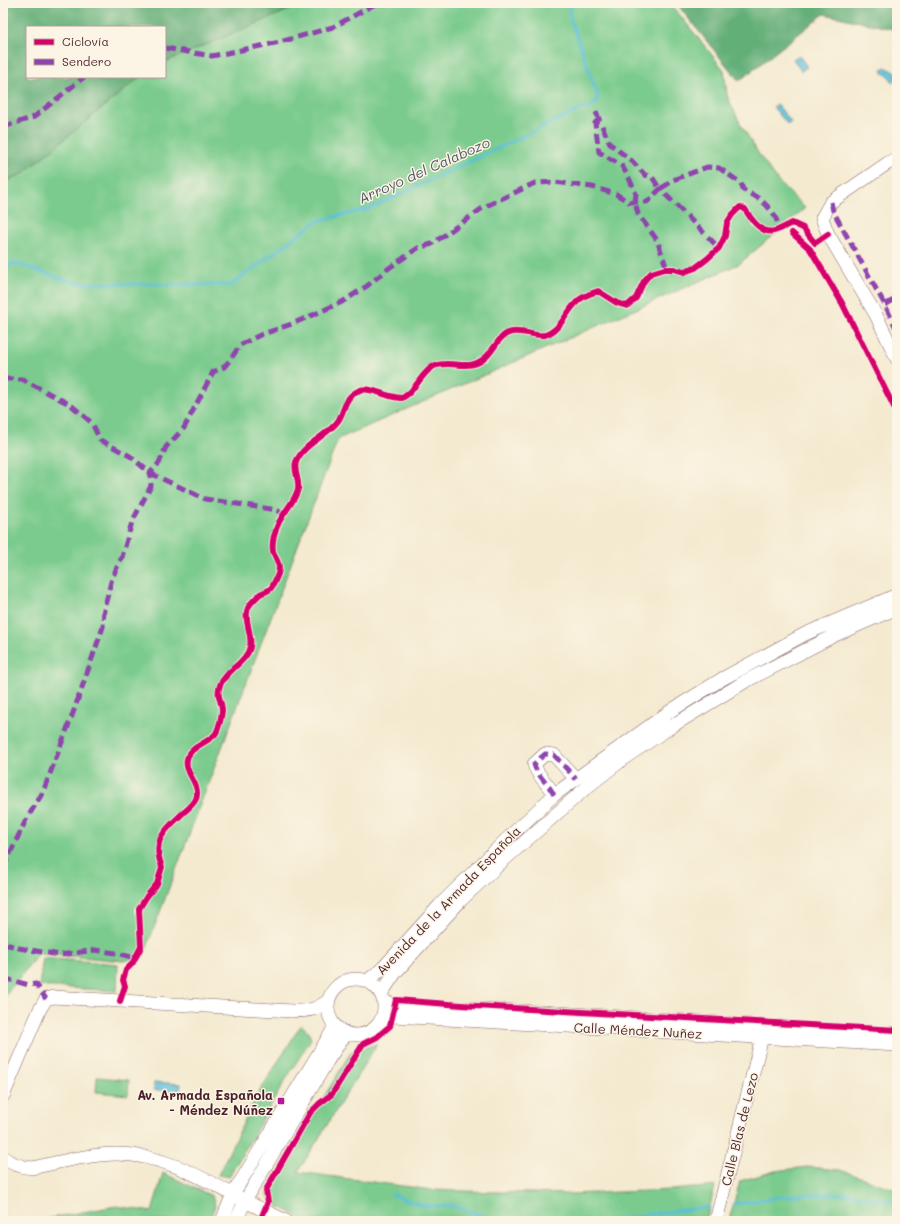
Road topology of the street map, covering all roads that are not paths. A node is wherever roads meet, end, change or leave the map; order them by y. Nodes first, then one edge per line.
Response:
1 (897, 158) edge
2 (897, 359) edge
3 (897, 595) edge
4 (897, 608) edge
5 (576, 779) junction
6 (554, 795) junction
7 (367, 981) junction
8 (382, 998) junction
9 (330, 1000) junction
10 (381, 1021) junction
11 (333, 1024) junction
12 (348, 1034) junction
13 (897, 1034) edge
14 (762, 1037) junction
15 (897, 1045) edge
16 (3, 1096) edge
17 (3, 1157) edge
18 (233, 1194) junction
19 (245, 1201) junction
20 (222, 1221) edge
21 (236, 1221) edge
22 (286, 1221) edge
23 (716, 1221) edge

1 - 2 street
3 - 5 street, Avenida de la Armada Española
4 - 8 street, Avenida de la Armada Española
5 - 6 street, Avenida de la Armada Española
5 - 6 street
6 - 7 street, Avenida de la Armada Española
7 - 8 street
7 - 9 street
8 - 10 street
8 - 13 street, Calle Méndez Nuñez
9 - 11 street
9 - 16 street
10 - 12 street
10 - 14 street, Calle Méndez Nuñez
11 - 12 street
11 - 18 street
12 - 19 street
14 - 15 street, Calle Méndez Nuñez
14 - 23 street, Calle Blas de Lezo
17 - 18 street
18 - 19 street
18 - 20 street
19 - 21 street
19 - 22 street

